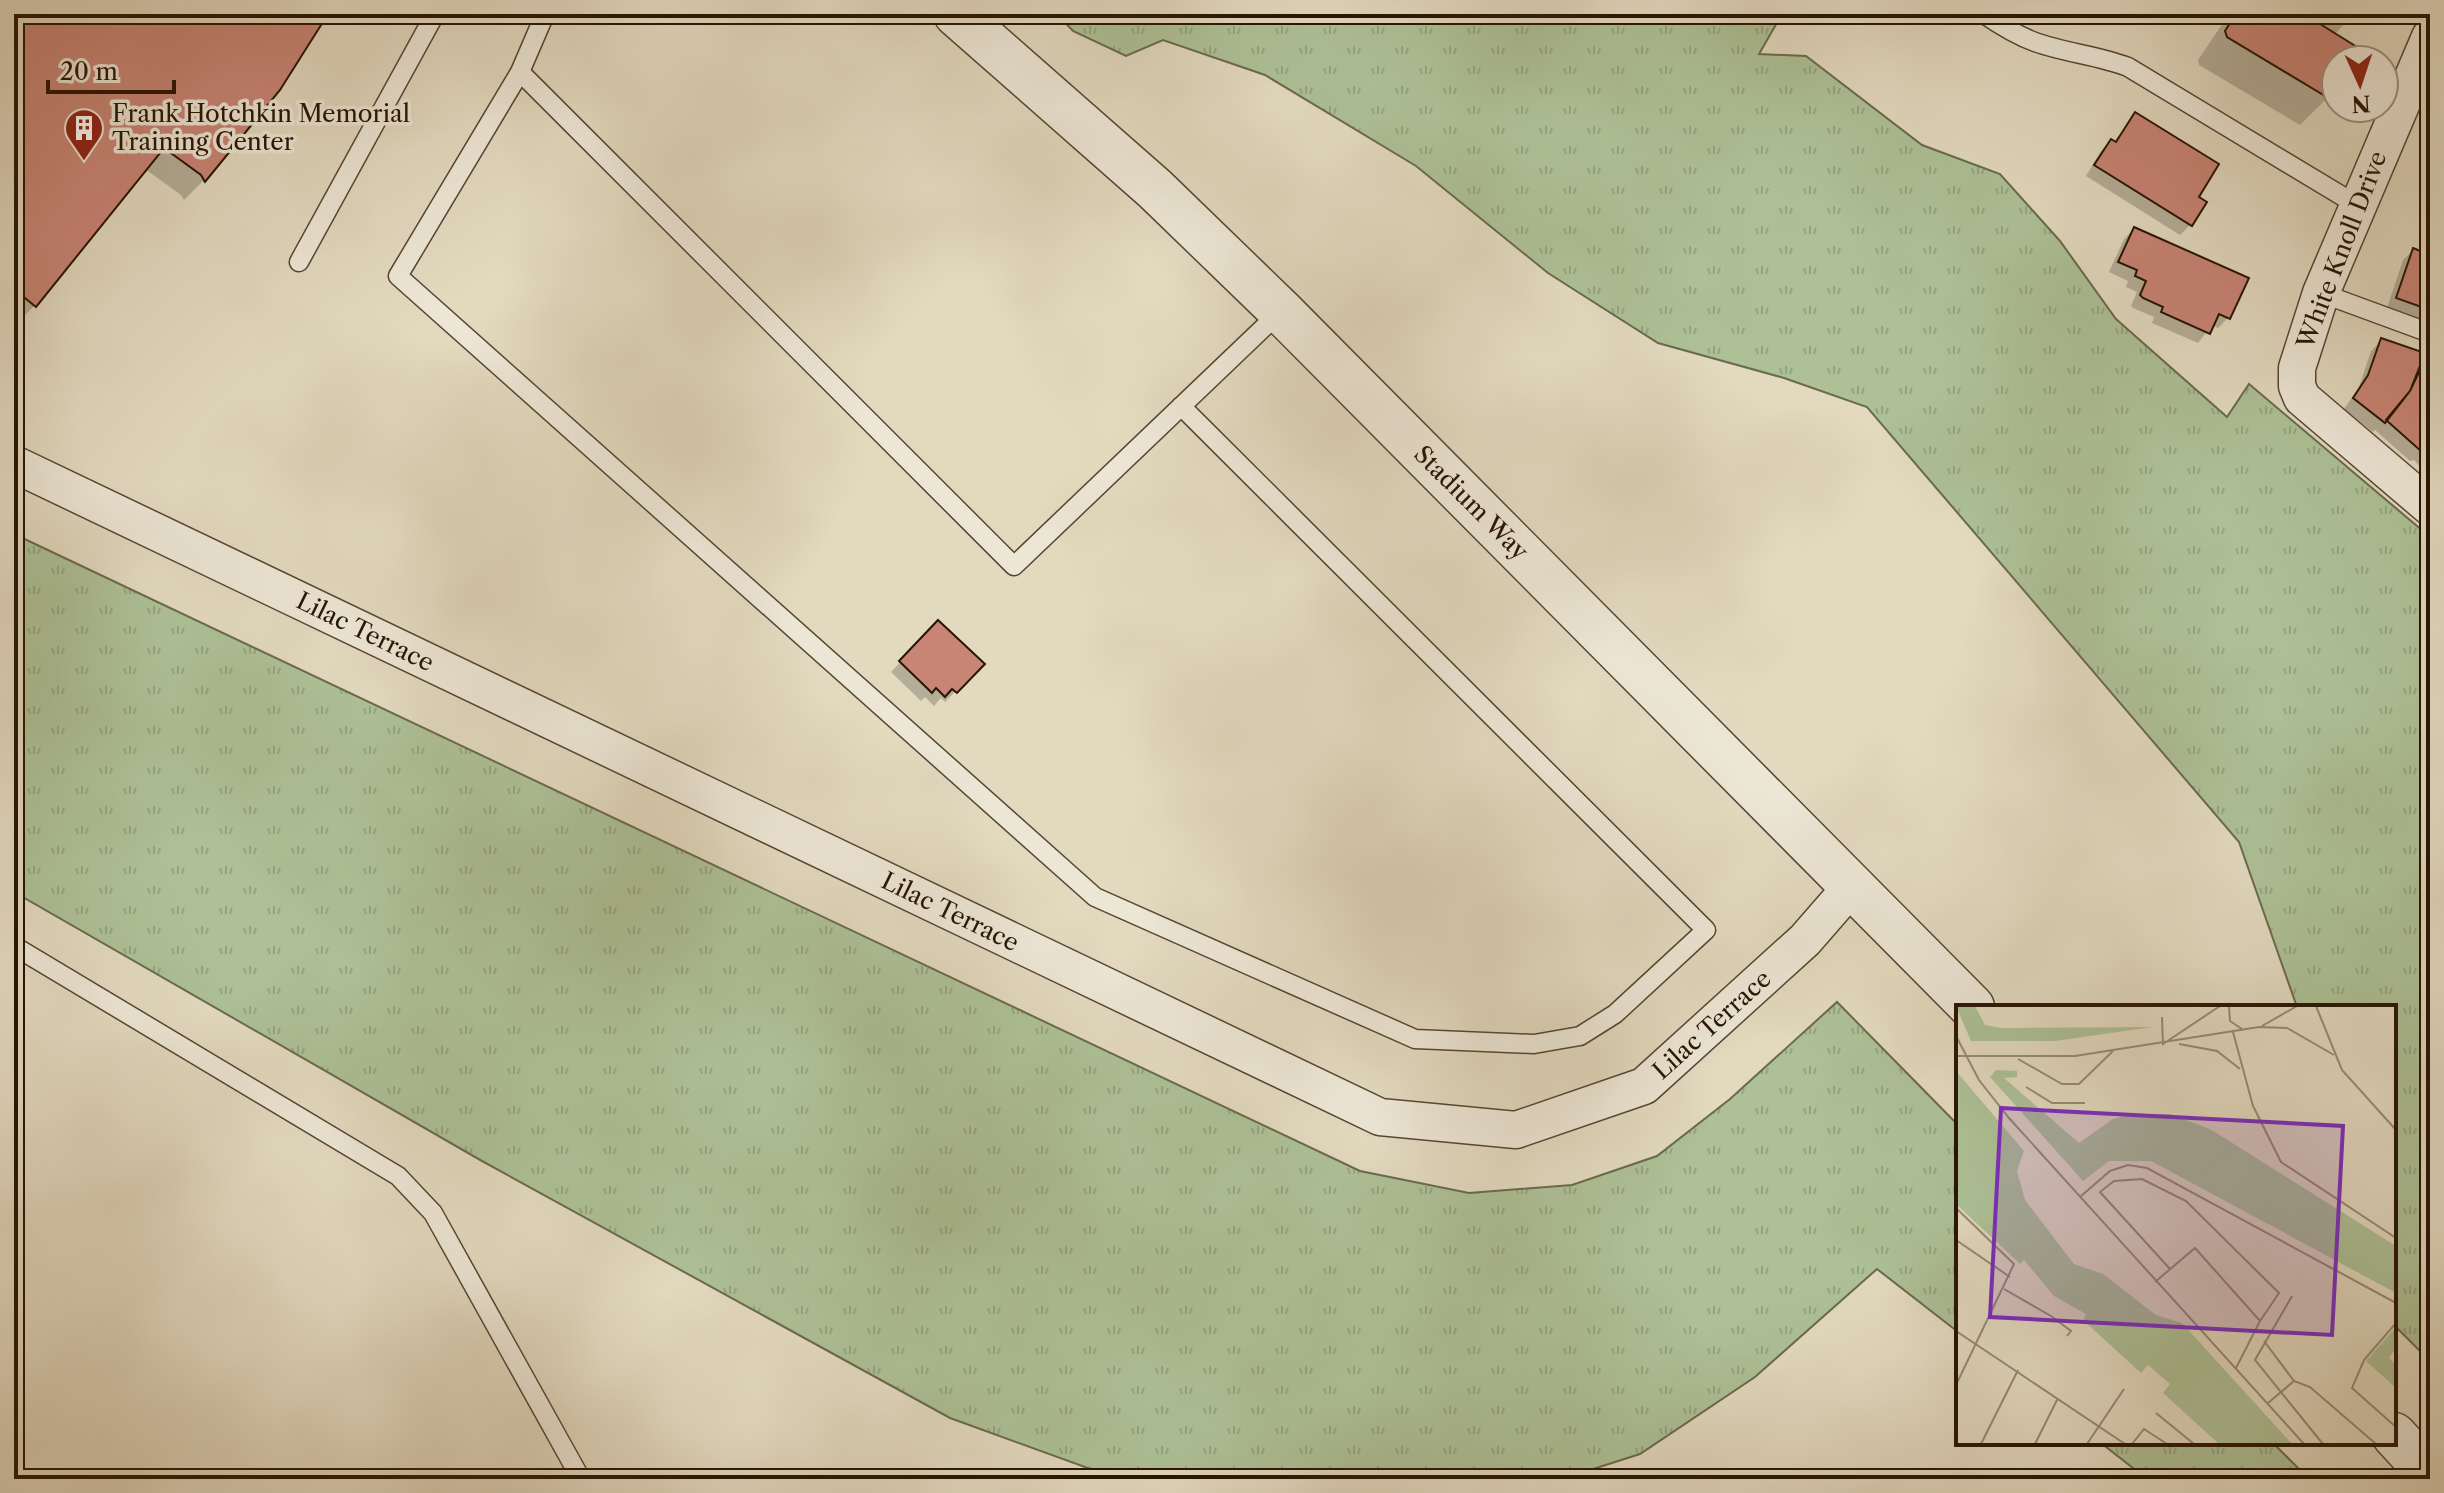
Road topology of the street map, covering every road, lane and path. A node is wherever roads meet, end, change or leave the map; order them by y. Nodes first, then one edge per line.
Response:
1 (435, 14) edge
2 (545, 14) edge
3 (956, 14) edge
4 (1984, 14) edge
5 (2430, 37) edge
6 (520, 72) junction
7 (2357, 205) junction
8 (299, 262) dead end
9 (2321, 293) junction
10 (1281, 311) junction
11 (2430, 333) edge
12 (1181, 406) junction
13 (14, 464) edge
14 (2430, 507) edge
15 (1852, 886) junction
16 (14, 946) edge
17 (1970, 1005) edge
18 (2396, 1437) edge
19 (2430, 1474) edge
20 (581, 1479) edge

1 - 8 lane
2 - 6 lane
3 - 10 street, Stadium Way
4 - 7 lane
5 - 7 street, White Knoll Drive
6 - 12 lane
6 - 12 lane
7 - 9 street, White Knoll Drive
9 - 11 lane
9 - 14 street, White Knoll Drive
10 - 12 lane
10 - 15 street, Stadium Way
13 - 15 street, Lilac Terrace
15 - 17 street, Stadium Way
16 - 20 lane
18 - 19 street

